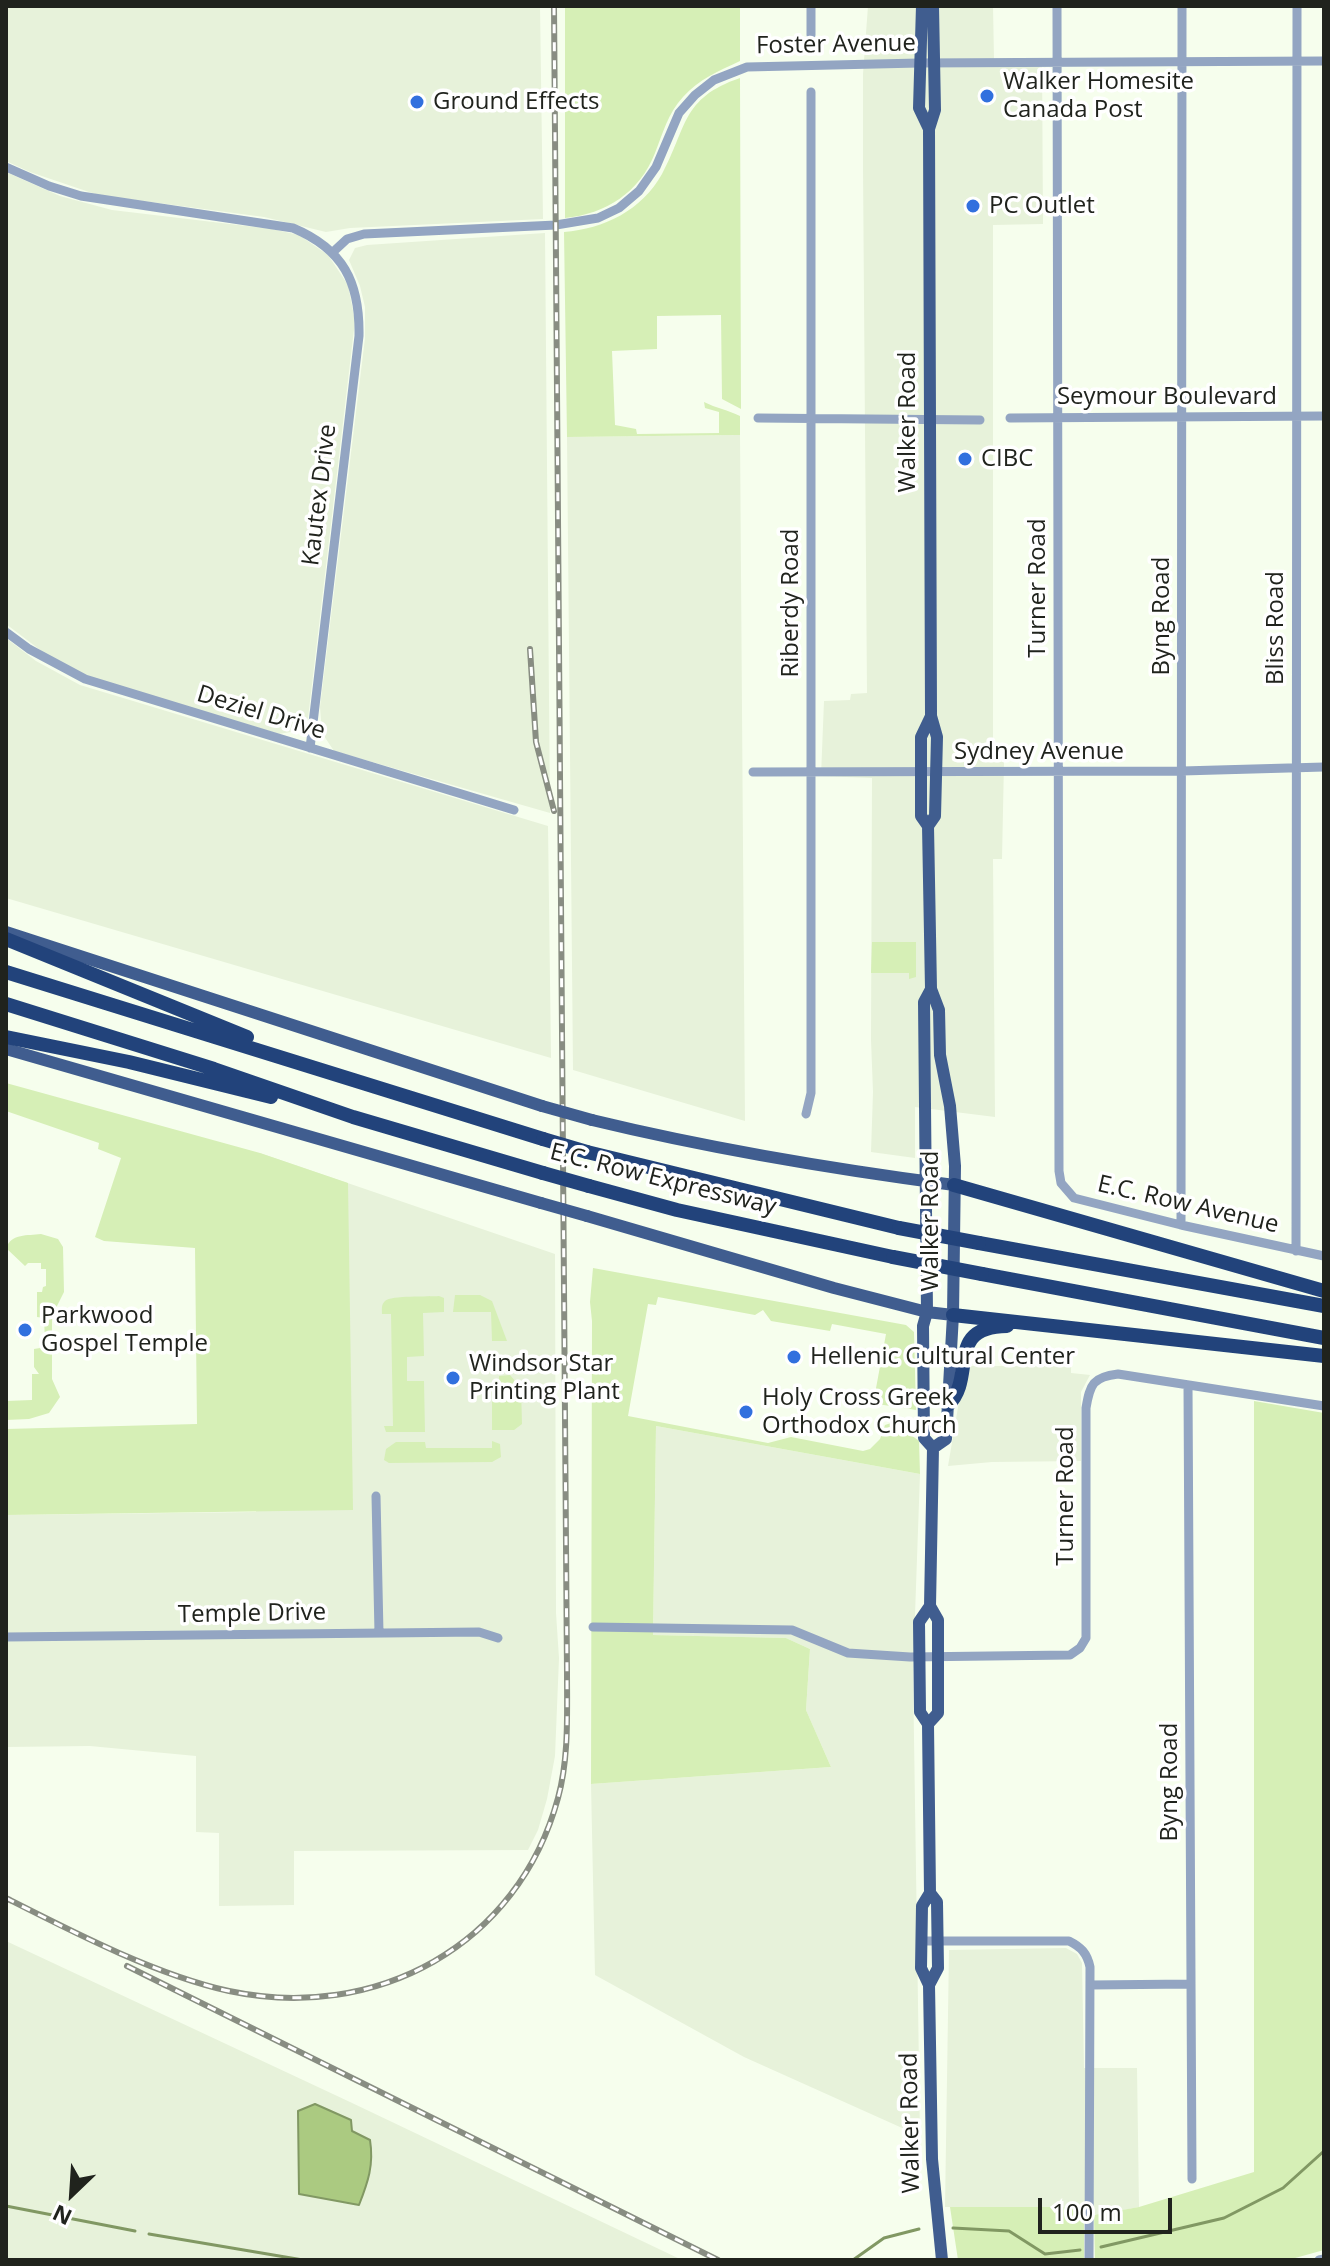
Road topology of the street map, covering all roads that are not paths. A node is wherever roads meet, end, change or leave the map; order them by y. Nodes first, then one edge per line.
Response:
1 (811, 6) edge
2 (922, 6) edge
3 (933, 6) edge
4 (1057, 6) edge
5 (1182, 6) edge
6 (1297, 6) edge
7 (811, 35) dead end
8 (1297, 61) junction
9 (1324, 61) edge
10 (1057, 62) junction
11 (1182, 62) junction
12 (919, 63) junction
13 (935, 63) junction
14 (811, 92) dead end
15 (929, 129) junction
16 (6, 167) edge
17 (333, 252) junction
18 (1297, 416) junction
19 (1324, 416) edge
20 (1058, 417) junction
21 (1182, 417) junction
22 (758, 418) dead end
23 (811, 418) junction
24 (1010, 418) dead end
25 (930, 420) junction
26 (980, 420) dead end
27 (6, 632) edge
28 (931, 716) junction
29 (310, 748) junction
30 (1324, 767) edge
31 (1296, 770) junction
32 (1182, 771) junction
33 (753, 772) dead end
34 (811, 772) junction
35 (921, 772) junction
36 (936, 772) junction
37 (1058, 772) junction
38 (514, 810) dead end
39 (928, 826) junction
40 (6, 932) edge
41 (6, 939) edge
42 (6, 972) edge
43 (931, 989) junction
44 (6, 1004) edge
45 (6, 1037) edge
46 (6, 1049) edge
47 (325, 1069) junction
48 (806, 1114) dead end
49 (353, 1117) junction
50 (1059, 1171) joint
51 (924, 1181) junction
52 (954, 1185) junction
53 (1181, 1225) junction
54 (1296, 1251) junction
55 (1324, 1256) edge
56 (1324, 1291) edge
57 (1324, 1306) edge
58 (927, 1312) junction
59 (953, 1315) junction
60 (1057, 1326) junction
61 (1324, 1338) edge
62 (1324, 1356) edge
63 (1188, 1385) junction
64 (948, 1405) junction
65 (1324, 1406) edge
66 (933, 1448) junction
67 (376, 1496) dead end
68 (930, 1606) junction
69 (593, 1627) dead end
70 (379, 1633) junction
71 (6, 1637) edge
72 (498, 1638) dead end
73 (920, 1657) junction
74 (938, 1657) junction
75 (928, 1724) junction
76 (930, 1893) junction
77 (922, 1941) junction
78 (938, 1941) junction
79 (1191, 1984) junction
80 (929, 1985) junction
81 (1090, 1985) junction
82 (1192, 2179) dead end
83 (942, 2260) edge
84 (1089, 2260) edge

1 - 7 street
2 - 12 main road, Walker Road
3 - 13 main road, Walker Road
4 - 10 street, Turner Road
5 - 11 street, Byng Road
6 - 8 street, Bliss Road
8 - 9 street, Foster Avenue
8 - 11 street, Foster Avenue
8 - 18 street, Bliss Road
10 - 11 street, Foster Avenue
10 - 13 street, Foster Avenue
10 - 20 street, Turner Road
11 - 21 street, Byng Road
12 - 13 street, Foster Avenue
12 - 15 main road, Walker Road
12 - 17 street, Foster Avenue
13 - 15 main road, Walker Road
14 - 23 street, Riberdy Road
15 - 25 main road, Walker Road
16 - 17 street
17 - 29 street, Kautex Drive
18 - 19 street, Seymour Boulevard
18 - 21 street, Seymour Boulevard
18 - 31 street, Bliss Road
20 - 21 street, Seymour Boulevard
20 - 24 street, Seymour Boulevard
20 - 37 street, Turner Road
21 - 32 street, Byng Road
22 - 23 street
23 - 25 street
23 - 34 street, Riberdy Road
25 - 26 street
25 - 28 main road, Walker Road
27 - 29 street, Deziel Drive
28 - 35 main road, Walker Road
28 - 36 main road, Walker Road
29 - 38 street, Deziel Drive
30 - 31 street, Sydney Avenue
31 - 32 street, Sydney Avenue
31 - 54 street, Bliss Road
32 - 37 street, Sydney Avenue
32 - 53 street, Byng Road
33 - 34 street, Sydney Avenue
34 - 35 street, Sydney Avenue
34 - 48 street, Riberdy Road
35 - 36 street, Sydney Avenue
35 - 39 main road, Walker Road
36 - 37 street, Sydney Avenue
36 - 39 main road, Walker Road
37 - 50 street, Turner Road
39 - 43 main road, Walker Road
40 - 51 main road, bridge
41 - 47 highway
42 - 47 highway, E.C. Row Expressway
43 - 51 main road, Walker Road
43 - 52 main road, Walker Road
44 - 49 highway, E.C. Row Expressway
45 - 49 highway
46 - 58 main road, bridge
47 - 57 highway, E.C. Row Expressway, bridge
49 - 61 highway, E.C. Row Expressway, bridge
50 - 53 street, E.C. Row Avenue
51 - 52 main road
51 - 58 main road, Walker Road
52 - 56 highway
52 - 59 main road, Walker Road
53 - 54 street, E.C. Row Avenue
54 - 55 street, E.C. Row Avenue
58 - 59 main road
58 - 66 main road, Walker Road
59 - 60 highway
59 - 64 main road, Walker Road
60 - 62 highway
60 - 64 highway
63 - 65 street
63 - 74 street, Turner Road
63 - 79 street, Byng Road
64 - 66 main road, Walker Road
66 - 68 main road, Walker Road
67 - 70 street
68 - 73 main road, Walker Road
68 - 74 main road, Walker Road
69 - 73 street
70 - 71 street, Temple Drive
70 - 72 street, Temple Drive
73 - 74 street
73 - 75 main road, Walker Road
74 - 75 main road, Walker Road
75 - 76 main road, Walker Road
76 - 77 main road, Walker Road
76 - 78 main road, Walker Road
77 - 78 street
77 - 80 main road, Walker Road
78 - 80 main road, Walker Road
78 - 81 street
79 - 81 street
79 - 82 street, Byng Road
80 - 83 main road, Walker Road
81 - 84 street

